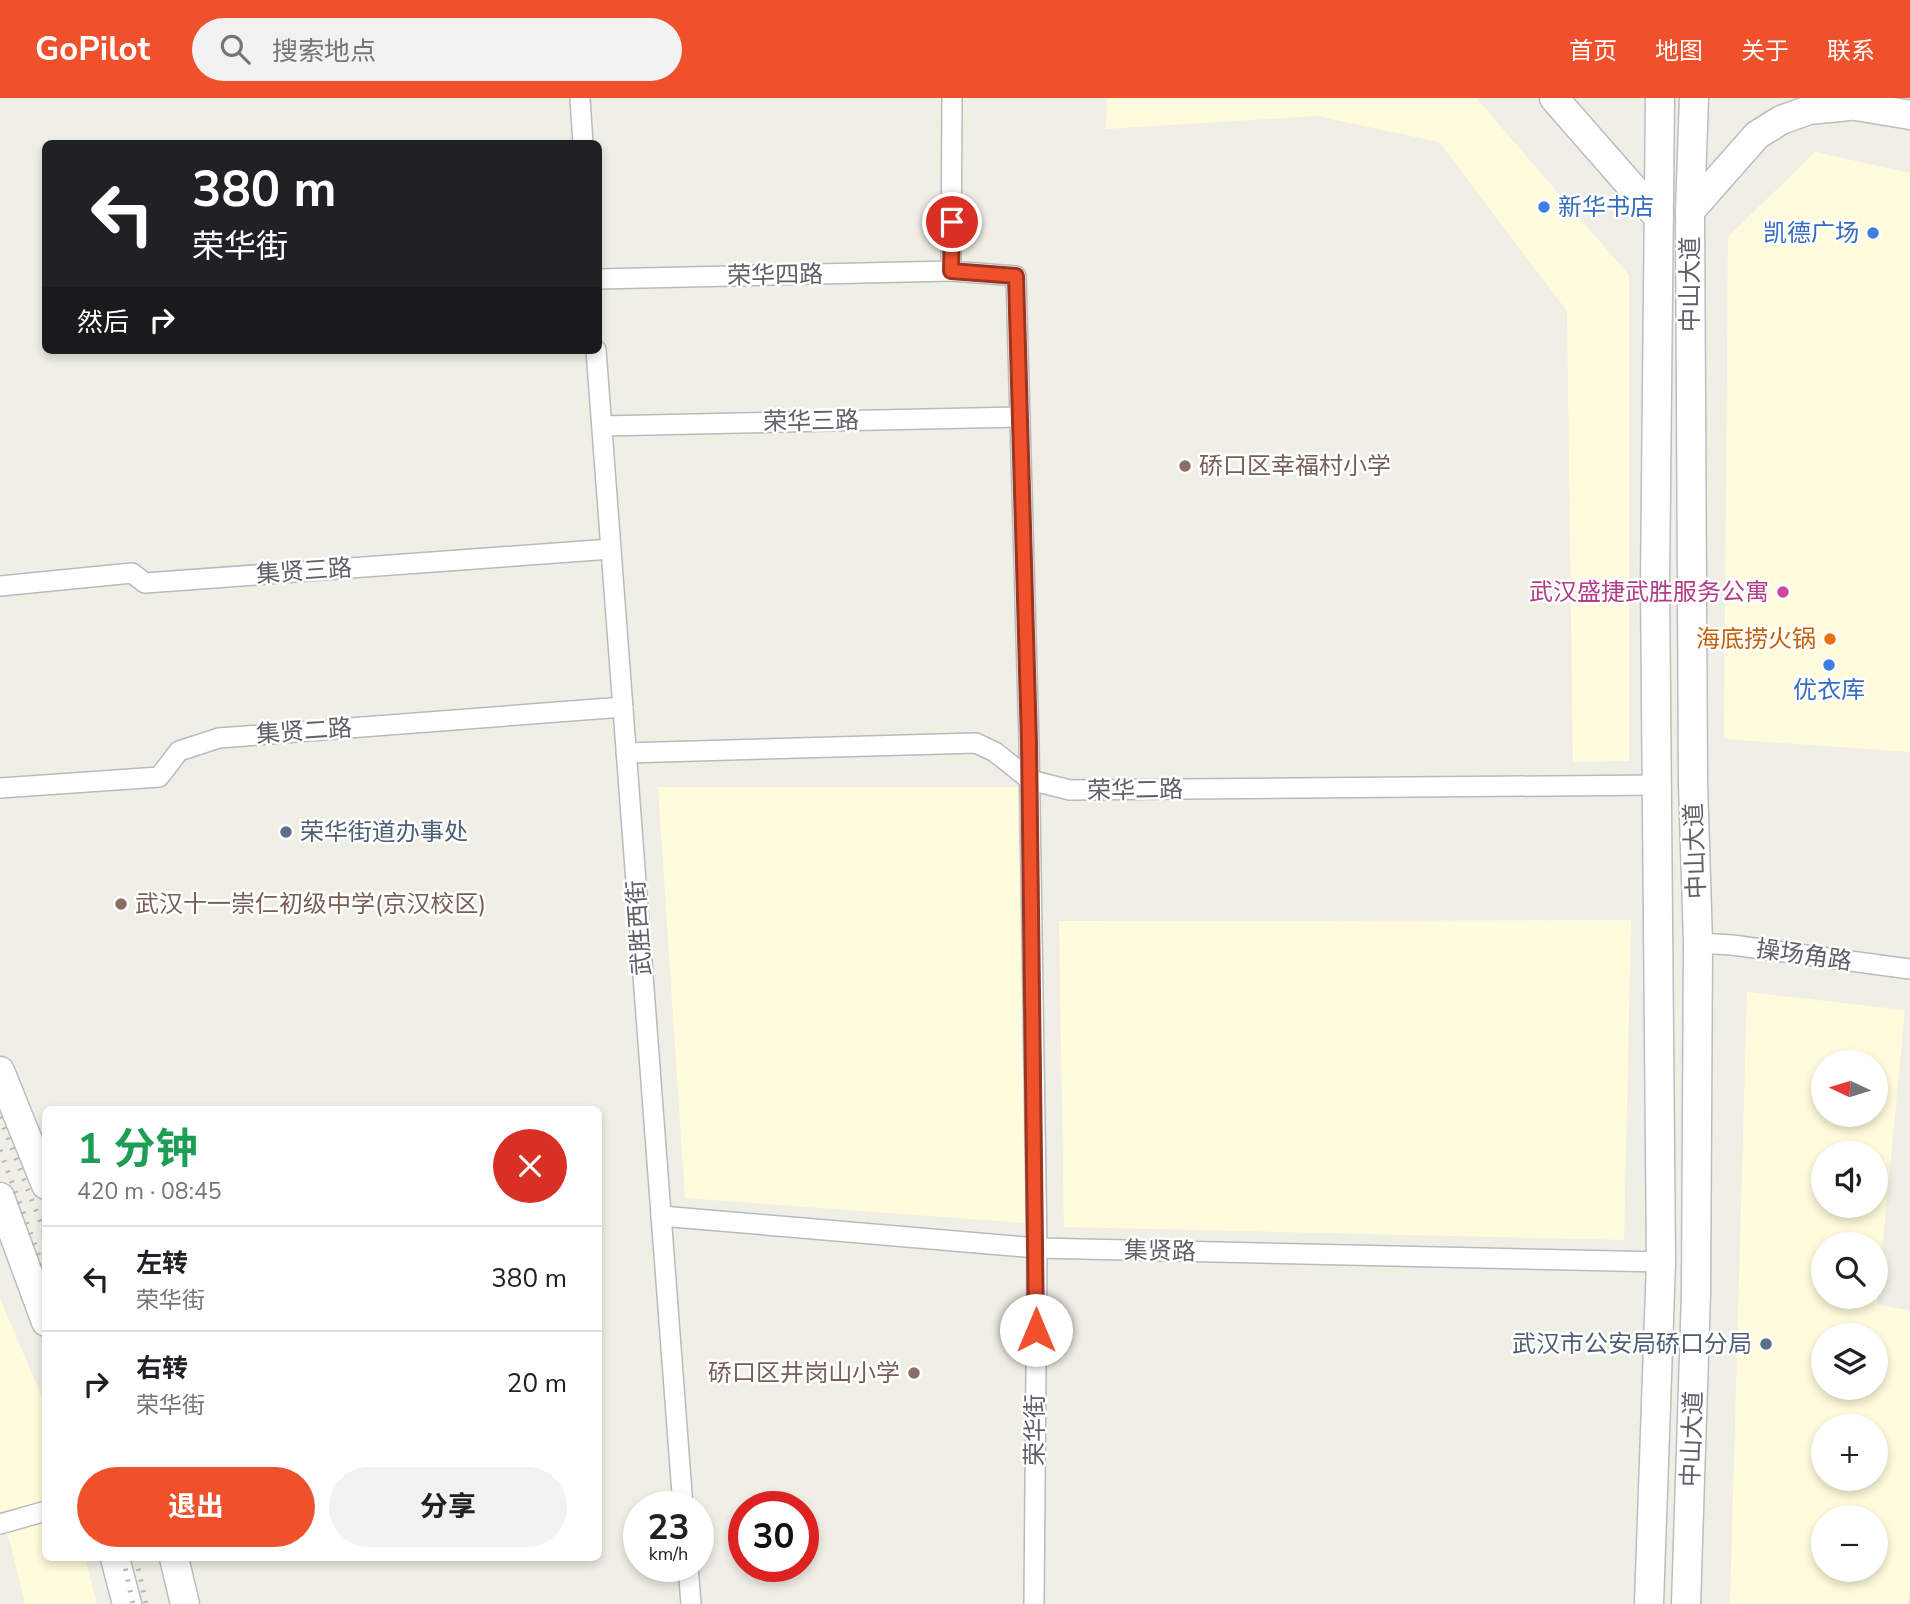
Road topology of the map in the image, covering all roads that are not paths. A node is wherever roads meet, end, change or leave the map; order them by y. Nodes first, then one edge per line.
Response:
1 (580, 98) edge
2 (952, 98) edge
3 (1554, 98) edge
4 (1660, 98) edge
5 (1694, 98) edge
6 (1812, 98) edge
7 (1849, 106) junction
8 (1910, 115) edge
9 (583, 140) edge
10 (1690, 211) junction
11 (1659, 218) junction
12 (951, 271) junction
13 (602, 279) edge
14 (596, 354) edge
15 (1020, 417) junction
16 (602, 426) junction
17 (611, 549) junction
18 (0, 586) edge
19 (623, 707) junction
20 (626, 753) junction
21 (1030, 780) junction
22 (1657, 785) junction
23 (0, 788) edge
24 (1698, 943) junction
25 (1910, 969) edge
26 (0, 1071) edge
27 (42, 1175) edge
28 (0, 1197) edge
29 (661, 1216) junction
30 (1037, 1248) junction
31 (1661, 1262) junction
32 (42, 1311) edge
33 (682, 1491) edge
34 (42, 1512) edge
35 (0, 1524) edge
36 (116, 1561) edge
37 (175, 1561) edge
38 (689, 1582) edge
39 (127, 1604) edge
40 (185, 1604) edge
41 (691, 1604) edge
42 (1034, 1604) edge
43 (1649, 1604) edge
44 (1686, 1604) edge

1 - 9 street
2 - 12 street
3 - 11 main road
4 - 11 main road, 中山大道
5 - 10 main road, 中山大道
6 - 7 main road
7 - 8 main road
7 - 10 main road
10 - 24 main road, 中山大道
11 - 22 main road, 中山大道
12 - 13 street, 荣华四路
12 - 15 street, 荣华街
14 - 16 street, 武胜西街
15 - 16 street, 荣华三路
15 - 21 street, 荣华街
16 - 17 street, 武胜西街
17 - 18 street, 集贤三路
17 - 19 street, 武胜西街
19 - 20 street, 武胜西街
19 - 23 street, 集贤二路
20 - 21 street, 荣华二路
20 - 29 street, 武胜西街
21 - 22 street, 荣华二路
21 - 30 street, 荣华街
22 - 31 main road, 中山大道
24 - 25 street, 操场角路
24 - 44 main road, 中山大道
26 - 27 main road
28 - 32 main road
29 - 30 street, 集贤路
29 - 33 street, 武胜西街
30 - 31 street, 集贤路
30 - 42 street, 荣华街
31 - 43 main road, 中山大道
34 - 35 street
36 - 39 main road
37 - 40 main road
38 - 41 street

